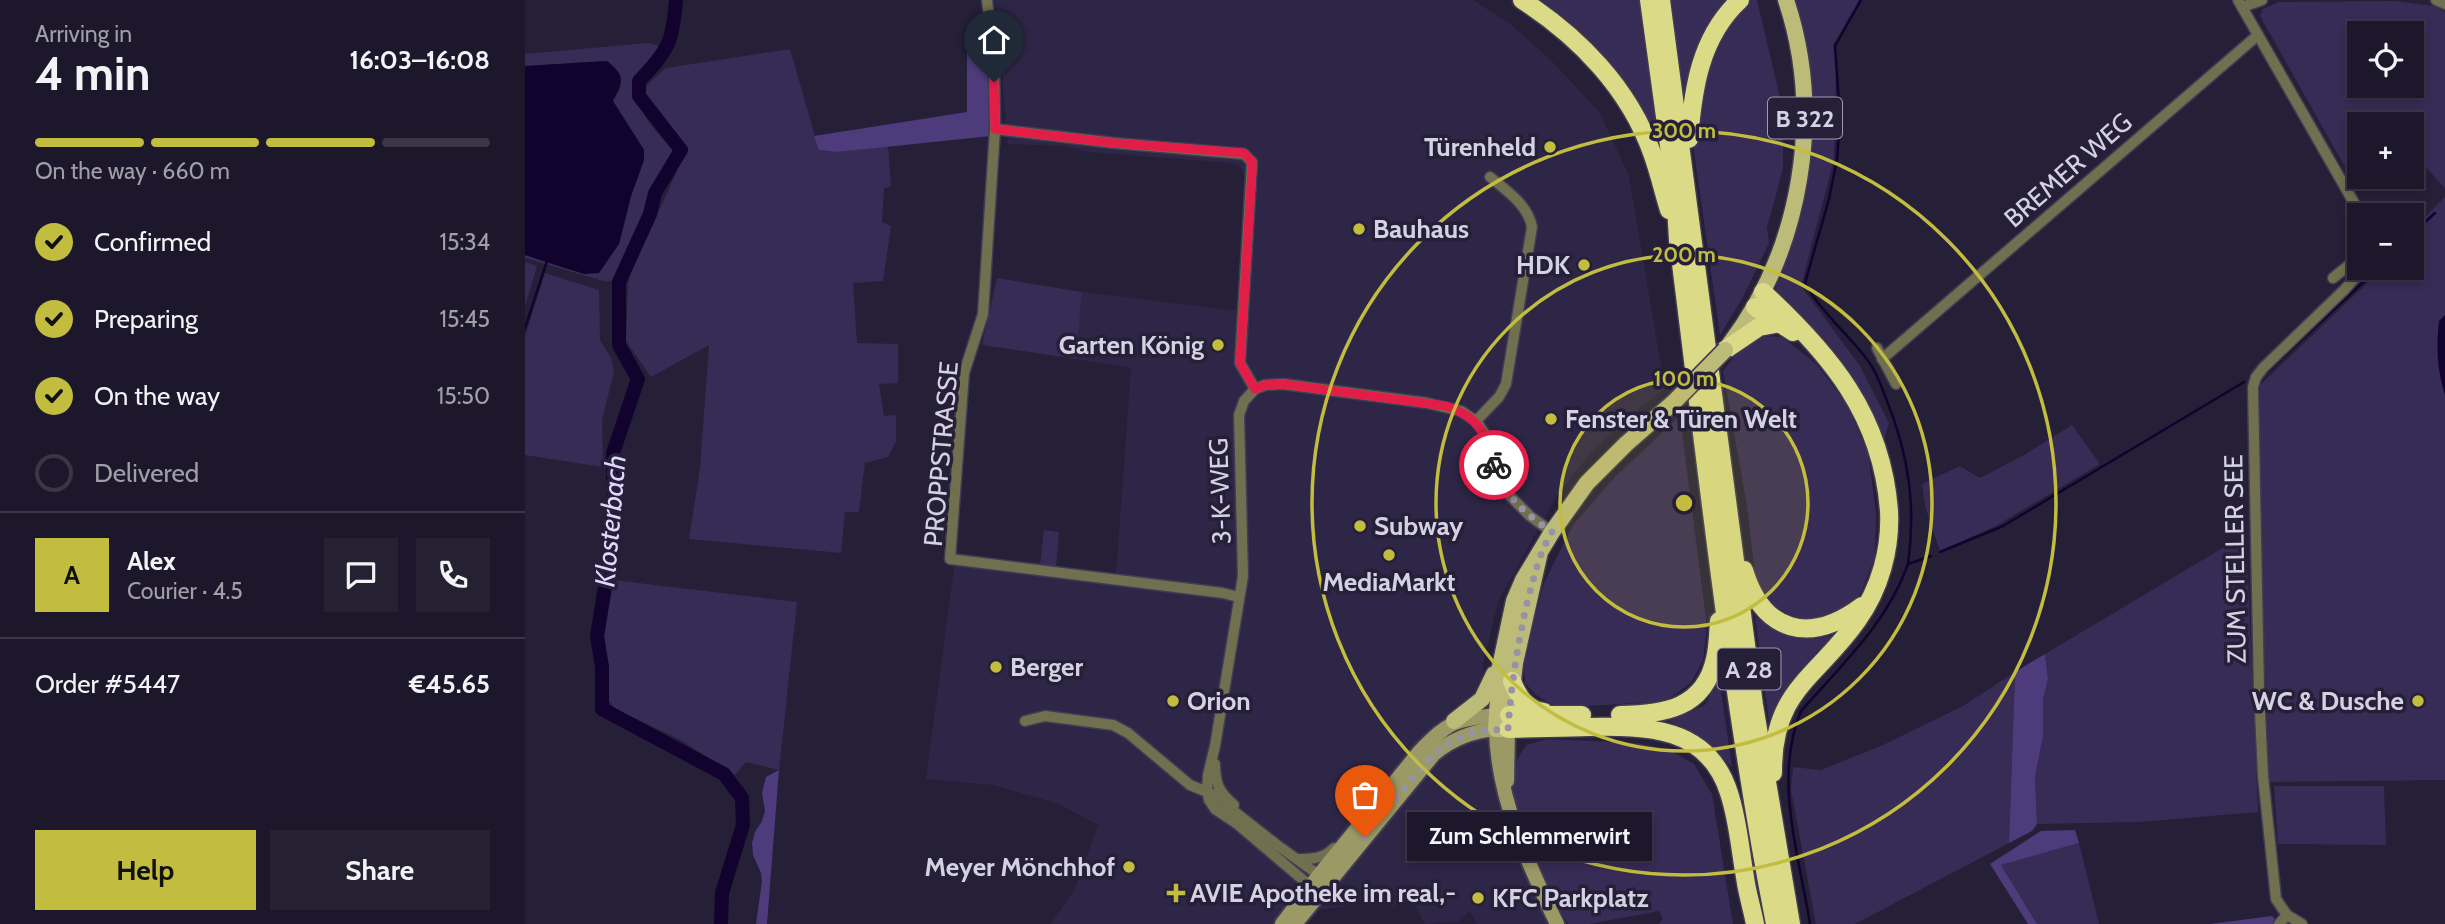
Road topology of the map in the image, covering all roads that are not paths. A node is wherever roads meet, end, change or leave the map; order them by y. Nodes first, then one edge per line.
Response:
1 (987, 0) edge
2 (1523, 0) edge
3 (1649, 0) edge
4 (1661, 0) edge
5 (1740, 0) edge
6 (1786, 0) edge
7 (2262, 0) edge
8 (2436, 0) edge
9 (2240, 3) edge
10 (2445, 4) edge
11 (2258, 35) junction
12 (995, 129) junction
13 (1686, 174) junction
14 (1490, 177) dead end
15 (2354, 203) edge
16 (1678, 240) junction
17 (2347, 267) edge
18 (2333, 278) dead end
19 (2353, 280) edge
20 (1759, 299) junction
21 (1780, 323) junction
22 (1811, 339) junction
23 (1877, 348) dead end
24 (1725, 350) junction
25 (1882, 359) junction
26 (1896, 384) dead end
27 (1255, 389) junction
28 (1476, 421) junction
29 (1552, 532) junction
30 (1732, 533) junction
31 (1723, 586) junction
32 (1238, 597) junction
33 (1867, 602) junction
34 (1506, 674) junction
35 (1550, 716) junction
36 (1025, 721) dead end
37 (1454, 721) junction
38 (1502, 722) junction
39 (1212, 788) junction
40 (1769, 804) junction
41 (1344, 844) junction
42 (1296, 859) junction
43 (1320, 884) junction
44 (2287, 915) junction
45 (1282, 924) edge
46 (1295, 924) edge
47 (1557, 924) edge
48 (1755, 924) edge
49 (1775, 924) edge
50 (1791, 924) edge
51 (2280, 924) edge
52 (2302, 924) edge

1 - 12 street, PROPPSTRASSE
2 - 16 highway
3 - 16 highway
4 - 13 highway
5 - 13 highway
6 - 20 main road, B 322
7 - 9 street
8 - 10 street
9 - 11 street
11 - 15 street
11 - 25 street, BREMER WEG
12 - 27 street
12 - 32 street, PROPPSTRASSE
13 - 30 highway, A 28
14 - 28 street
16 - 31 highway, A 28
17 - 18 street
19 - 44 street, ZUM STELLER SEE
20 - 21 highway
20 - 22 highway
20 - 24 main road, B 322
21 - 22 highway
21 - 24 highway
22 - 33 highway
23 - 25 street
24 - 29 main road, B 322, bridge
25 - 26 street
27 - 28 street
27 - 32 street, 3-K-WEG
28 - 29 street
29 - 34 main road, B 322
30 - 33 highway
30 - 40 highway, A 28
31 - 35 highway
31 - 49 highway, A 28
32 - 39 street
33 - 40 highway
34 - 35 highway
34 - 37 main road
34 - 38 main road, B 322
35 - 38 highway
36 - 39 street
37 - 38 main road
37 - 41 main road
38 - 43 main road
38 - 47 main road
38 - 48 highway
39 - 42 street
39 - 43 street
40 - 50 highway, A 28
41 - 42 street
41 - 43 main road
42 - 43 street
43 - 45 main road
43 - 46 main road
44 - 51 street
44 - 52 street

